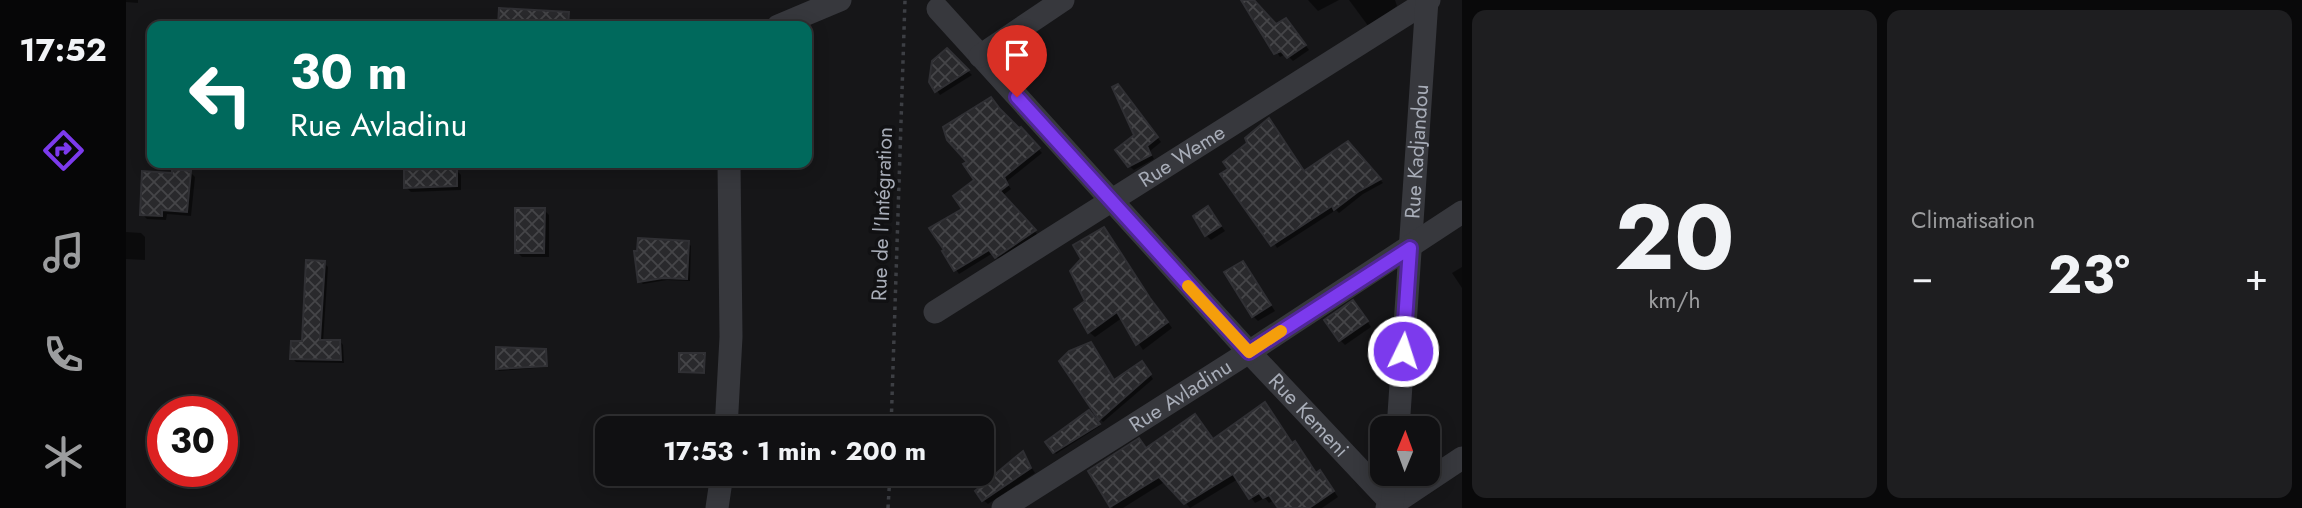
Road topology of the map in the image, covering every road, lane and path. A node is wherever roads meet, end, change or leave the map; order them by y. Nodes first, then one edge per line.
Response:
1 (840, 0) edge
2 (905, 0) edge
3 (1063, 0) edge
4 (1427, 1) edge
5 (938, 9) dead end
6 (790, 21) edge
7 (980, 56) junction
8 (729, 168) edge
9 (1111, 200) junction
10 (1462, 212) edge
11 (1410, 248) junction
12 (935, 312) dead end
13 (1249, 352) junction
14 (727, 416) edge
15 (891, 416) edge
16 (1399, 416) edge
17 (1462, 458) edge
18 (720, 486) edge
19 (889, 486) edge
20 (1394, 486) edge
21 (1392, 507) edge
22 (717, 508) edge
23 (888, 508) edge
24 (1003, 508) edge

1 - 6 street
2 - 15 path, Rue de l'Intégration
3 - 7 street
4 - 9 street, Rue Weme
4 - 11 street, Rue Kadjandou
5 - 7 street, Rue Kemeni
7 - 9 street, Rue Kemeni
8 - 14 street
9 - 12 street, Rue Weme
9 - 13 street, Rue Kemeni
10 - 11 street, Rue Avladinu
11 - 13 street, Rue Avladinu
11 - 16 street, Rue Kadjandou
13 - 21 street, Rue Kemeni
13 - 24 street, Rue Avladinu
17 - 21 street
18 - 22 street
19 - 23 path
20 - 21 street

